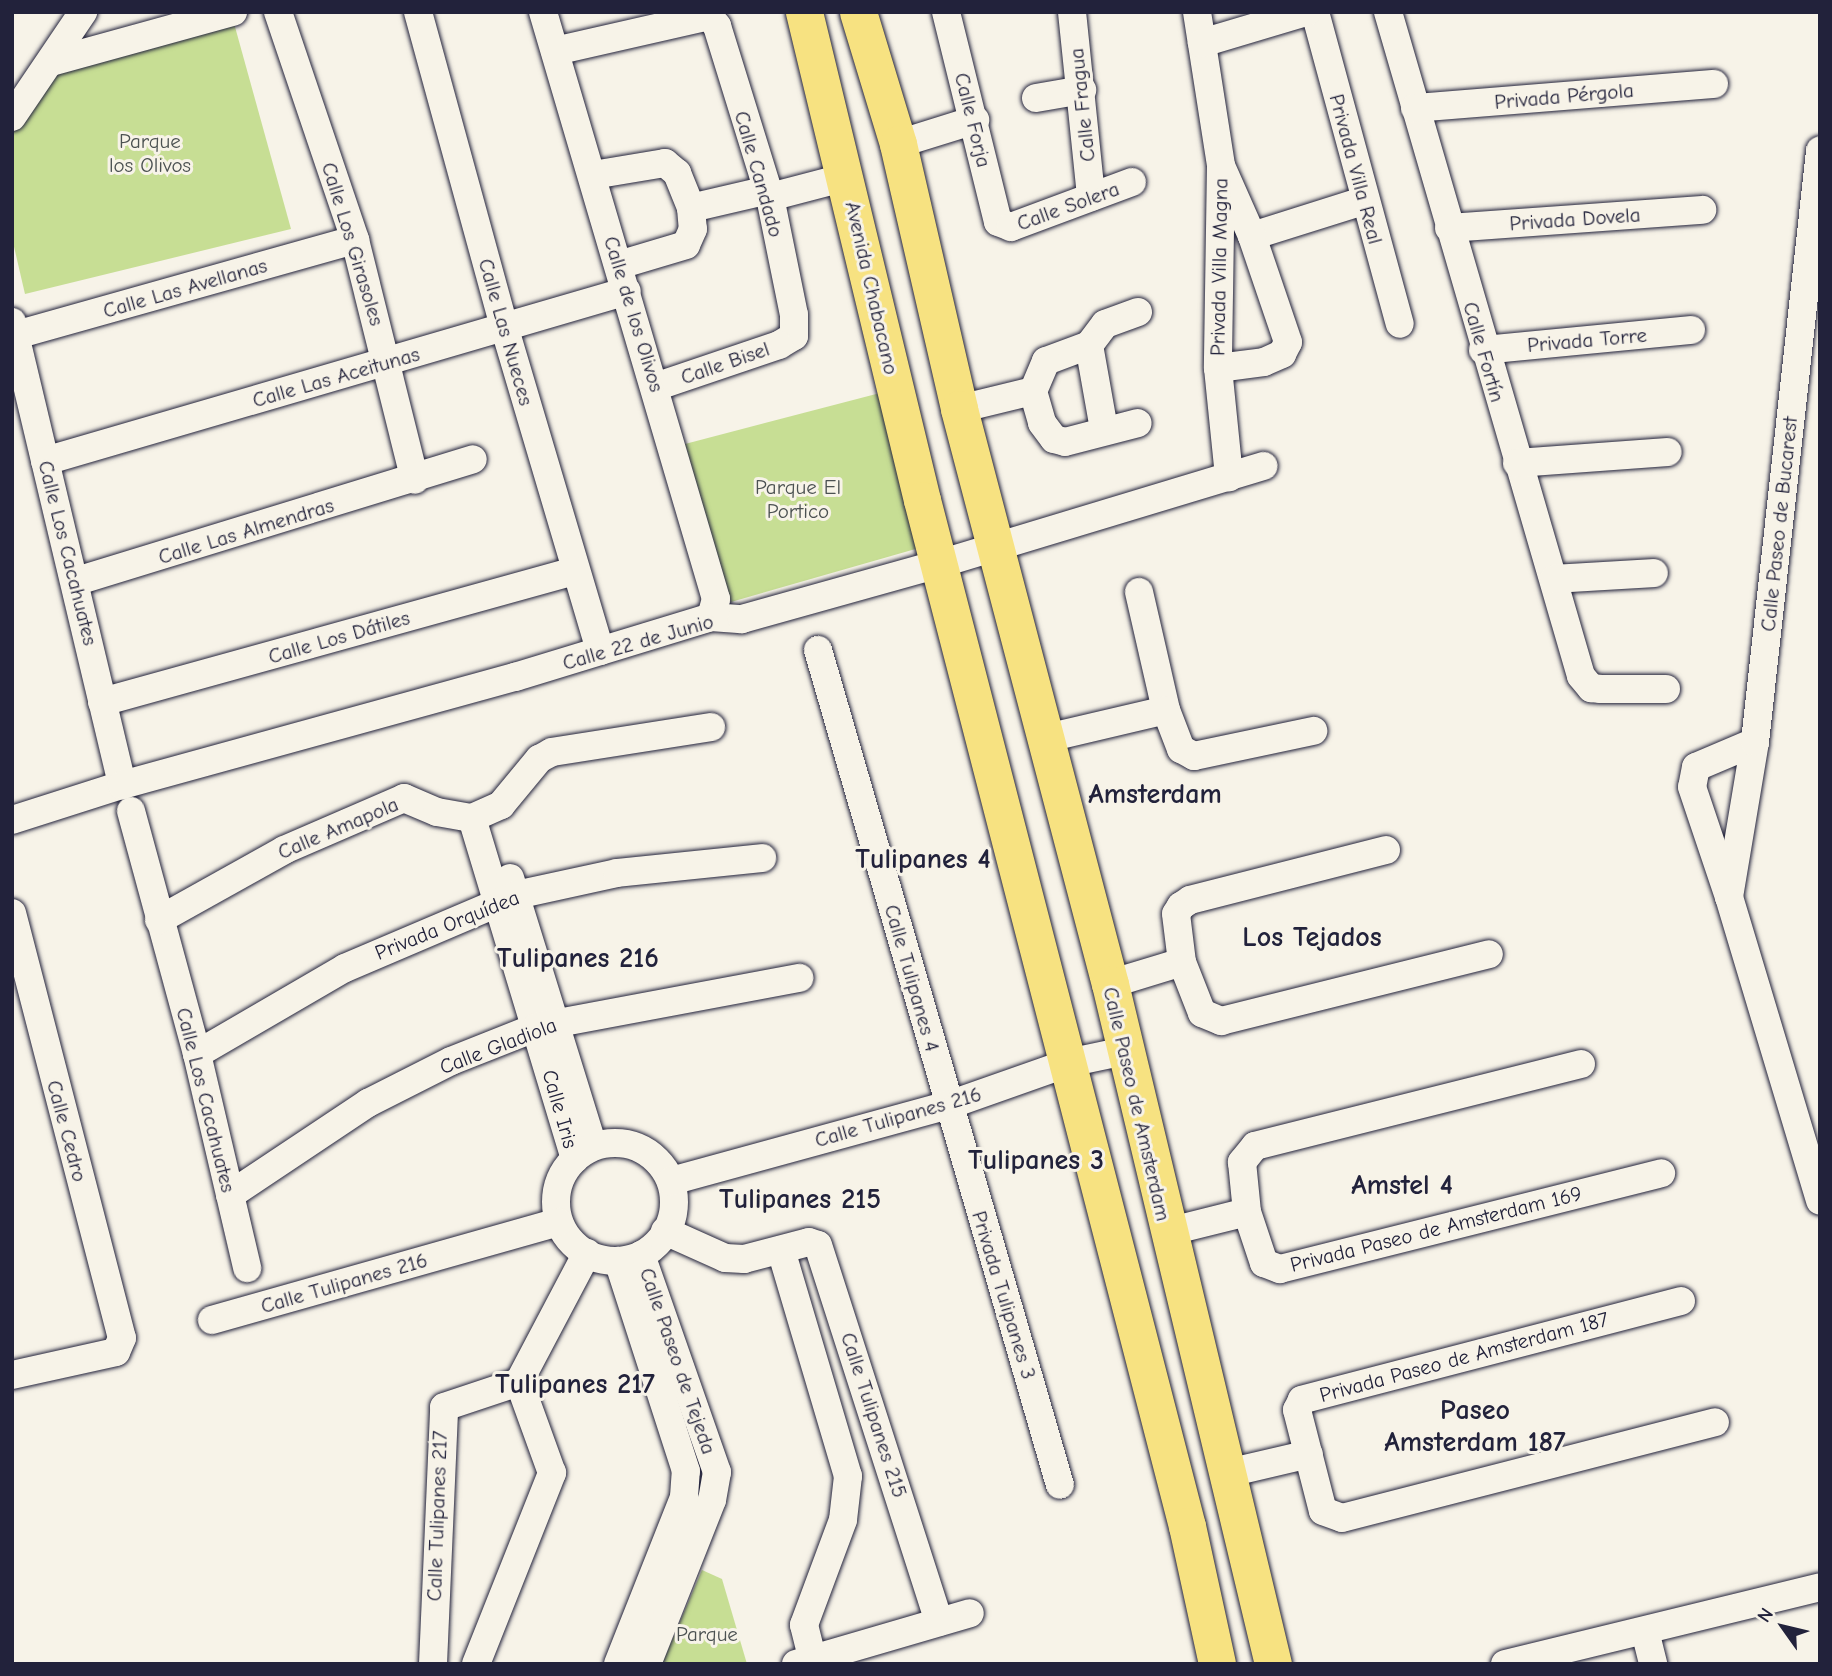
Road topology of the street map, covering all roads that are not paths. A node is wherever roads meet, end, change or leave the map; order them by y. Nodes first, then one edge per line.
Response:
1 (83, 12) edge
2 (233, 12) edge
3 (278, 12) edge
4 (418, 12) edge
5 (543, 12) edge
6 (804, 12) edge
7 (858, 12) edge
8 (946, 12) edge
9 (1072, 12) edge
10 (1197, 12) edge
11 (1306, 12) edge
12 (1315, 12) edge
13 (1388, 12) edge
14 (1202, 43) junction
15 (555, 51) junction
16 (51, 62) junction
17 (1714, 84) dead end
18 (1082, 90) junction
19 (1036, 98) dead end
20 (1415, 108) junction
21 (12, 117) edge
22 (975, 120) junction
23 (898, 145) junction
24 (1820, 151) edge
25 (1221, 166) junction
26 (593, 175) junction
27 (846, 177) junction
28 (1132, 182) dead end
29 (767, 194) junction
30 (1090, 197) junction
31 (1363, 201) junction
32 (691, 208) junction
33 (1702, 210) dead end
34 (1003, 225) joint
35 (1448, 228) junction
36 (1252, 236) junction
37 (355, 240) junction
38 (622, 278) junction
39 (1138, 312) dead end
40 (1400, 324) dead end
41 (504, 326) junction
42 (14, 329) edge
43 (1691, 330) dead end
44 (794, 335) joint
45 (1089, 345) junction
46 (1483, 350) junction
47 (387, 363) junction
48 (1218, 369) junction
49 (1036, 381) junction
50 (655, 387) junction
51 (959, 409) junction
52 (1138, 423) dead end
53 (1104, 429) junction
54 (1668, 452) dead end
55 (474, 459) dead end
56 (45, 461) junction
57 (1517, 463) junction
58 (1264, 466) dead end
59 (1229, 477) junction
60 (415, 480) junction
61 (980, 484) junction
62 (922, 499) junction
63 (997, 544) junction
64 (939, 564) junction
65 (575, 571) junction
66 (1654, 573) dead end
67 (1553, 579) junction
68 (77, 581) junction
69 (1139, 592) dead end
70 (711, 617) junction
71 (818, 650) dead end
72 (600, 651) junction
73 (1665, 689) dead end
74 (102, 702) junction
75 (1166, 710) junction
76 (711, 727) dead end
77 (1313, 731) dead end
78 (1047, 738) junction
79 (1755, 742) junction
80 (122, 785) junction
81 (131, 811) dead end
82 (481, 815) junction
83 (12, 820) edge
84 (1386, 850) dead end
85 (762, 858) dead end
86 (1729, 897) junction
87 (506, 899) junction
88 (12, 913) edge
89 (159, 920) junction
90 (1489, 954) dead end
91 (1182, 962) junction
92 (799, 978) dead end
93 (1110, 984) junction
94 (20, 990) edge
95 (547, 1025) junction
96 (1125, 1051) junction
97 (197, 1054) junction
98 (1068, 1063) junction
99 (1581, 1064) dead end
100 (949, 1105) junction
101 (584, 1153) junction
102 (1661, 1172) dead end
103 (671, 1181) junction
104 (230, 1195) junction
105 (1820, 1201) edge
106 (1247, 1212) junction
107 (558, 1222) junction
108 (665, 1231) junction
109 (1167, 1232) junction
110 (781, 1250) junction
111 (587, 1254) junction
112 (629, 1258) junction
113 (247, 1268) dead end
114 (1681, 1301) dead end
115 (212, 1320) dead end
116 (12, 1374) edge
117 (519, 1382) junction
118 (1715, 1422) dead end
119 (1308, 1454) junction
120 (1228, 1473) junction
121 (1060, 1485) dead end
122 (1820, 1587) edge
123 (970, 1613) dead end
124 (939, 1622) junction
125 (1645, 1631) junction
126 (804, 1662) edge
127 (433, 1664) edge
128 (476, 1664) edge
129 (618, 1664) edge
130 (646, 1664) edge
131 (1217, 1664) edge
132 (1273, 1664) edge
133 (1505, 1664) edge
134 (1653, 1664) edge

1 - 16 street
2 - 16 street
3 - 37 street, Calle Los Girasoles
4 - 41 street, Calle Las Nueces
5 - 15 street, Calle de los Olivos
6 - 27 main road, Avenida Chabacano
7 - 23 main road
8 - 22 street, Calle Forja
9 - 18 street, Calle Fragua
10 - 14 street, Privada Villa Magna
11 - 14 street
12 - 31 street, Privada Villa Real
13 - 20 street, Calle Fortín
14 - 25 street, Privada Villa Magna
15 - 26 street, Calle de los Olivos
15 - 29 street, Calle Candado
16 - 21 street
17 - 20 street, Privada Pérgola
18 - 19 street
18 - 30 street, Calle Fragua
20 - 35 street, Calle Fortín
22 - 23 street
22 - 34 street, Calle Forja
23 - 51 main road
24 - 79 street, Calle Paseo de Bucarest
25 - 36 street, Privada Villa Magna
25 - 48 street, Privada Villa Magna
26 - 32 street
26 - 38 street, Calle de los Olivos
27 - 29 street
27 - 62 main road, Avenida Chabacano
28 - 30 street, Calle Solera
29 - 32 street
29 - 44 street, Calle Candado
30 - 34 street, Calle Solera
31 - 36 street
31 - 40 street, Privada Villa Real
32 - 38 street, Calle Las Aceitunas
33 - 35 street, Privada Dovela
35 - 46 street, Calle Fortín
36 - 48 street, Privada Villa Magna
37 - 42 street, Calle Las Avellanas
37 - 47 street, Calle Los Girasoles
38 - 41 street, Calle Las Aceitunas
38 - 50 street, Calle de los Olivos
39 - 45 street
41 - 47 street, Calle Las Aceitunas
41 - 65 street, Calle Las Nueces
42 - 56 street, Calle Los Cacahuates
43 - 46 street, Privada Torre
44 - 50 street, Calle Bisel
45 - 49 street
45 - 53 street
46 - 57 street, Calle Fortín
47 - 56 street, Calle Las Aceitunas
47 - 60 street, Calle Los Girasoles
48 - 59 street, Privada Villa Magna
49 - 51 street
49 - 53 street
50 - 70 street, Calle de los Olivos
51 - 61 main road
52 - 53 street
54 - 57 street
55 - 60 street, Calle Las Almendras
56 - 68 street, Calle Los Cacahuates
57 - 67 street, Calle Fortín
58 - 59 street, Calle 22 de Junio
59 - 63 street, Calle 22 de Junio
60 - 68 street, Calle Las Almendras
61 - 62 main road
61 - 63 main road
62 - 64 main road, Avenida Chabacano
63 - 64 street, Calle 22 de Junio
63 - 78 main road, Calle Paseo de Amsterdam
64 - 70 street, Calle 22 de Junio
64 - 98 main road
65 - 72 street, Calle Las Nueces
65 - 74 street, Calle Los Dátiles
66 - 67 street
67 - 73 street, Calle Fortín
68 - 74 street, Calle Los Cacahuates
69 - 75 street
70 - 72 street, Calle 22 de Junio
71 - 100 street, Calle Tulipanes 4
72 - 80 street, Calle 22 de Junio
74 - 80 street, Calle Los Cacahuates
75 - 77 street
75 - 78 street
76 - 82 street
78 - 93 main road, Calle Paseo de Amsterdam
79 - 86 street, Calle Paseo de Bucarest
79 - 86 street
80 - 83 street, Calle 22 de Junio
81 - 89 street, Calle Los Cacahuates
82 - 87 street, Calle Iris
82 - 89 street, Calle Amapola
84 - 91 street
85 - 87 street, Privada Orquídea
86 - 105 street
87 - 95 street, Calle Iris
87 - 97 street, Privada Orquídea
88 - 94 street, Calle Cedro
89 - 97 street, Calle Los Cacahuates
90 - 91 street
91 - 93 street
92 - 95 street, Calle Gladiola
93 - 96 main road, Calle Paseo de Amsterdam
94 - 116 street, Calle Cedro
95 - 101 street, Calle Iris
95 - 104 street, Calle Gladiola
96 - 98 street, Calle Tulipanes 216
96 - 109 main road, Calle Paseo de Amsterdam
97 - 104 street, Calle Los Cacahuates
98 - 100 street, Calle Tulipanes 216
98 - 131 main road
99 - 106 street, Privada Paseo de Amsterdam 169
100 - 103 street, Calle Tulipanes 216
100 - 121 street, Privada Tulipanes 3
101 - 103 street
101 - 107 street
102 - 106 street, Privada Paseo de Amsterdam 169
103 - 108 street
104 - 113 street, Calle Los Cacahuates
106 - 109 street
107 - 111 street
107 - 115 street, Calle Tulipanes 216
108 - 110 street, Calle Tulipanes 215
108 - 112 street
109 - 120 main road, Calle Paseo de Amsterdam
110 - 124 street, Calle Tulipanes 215
110 - 126 street, Calle Tulipanes 215
111 - 112 street
111 - 117 street
112 - 129 street, Calle Paseo de Tejeda
112 - 130 street, Calle Paseo de Tejeda
114 - 119 street, Privada Paseo de Amsterdam 187
117 - 127 street, Calle Tulipanes 217
117 - 128 street
118 - 119 street, Privada Paseo de Amsterdam 187
119 - 120 street
120 - 132 main road, Calle Paseo de Amsterdam
122 - 125 street
123 - 124 street, Calle Tulipanes 215
124 - 126 street, Calle Tulipanes 215
125 - 133 street
125 - 134 street

